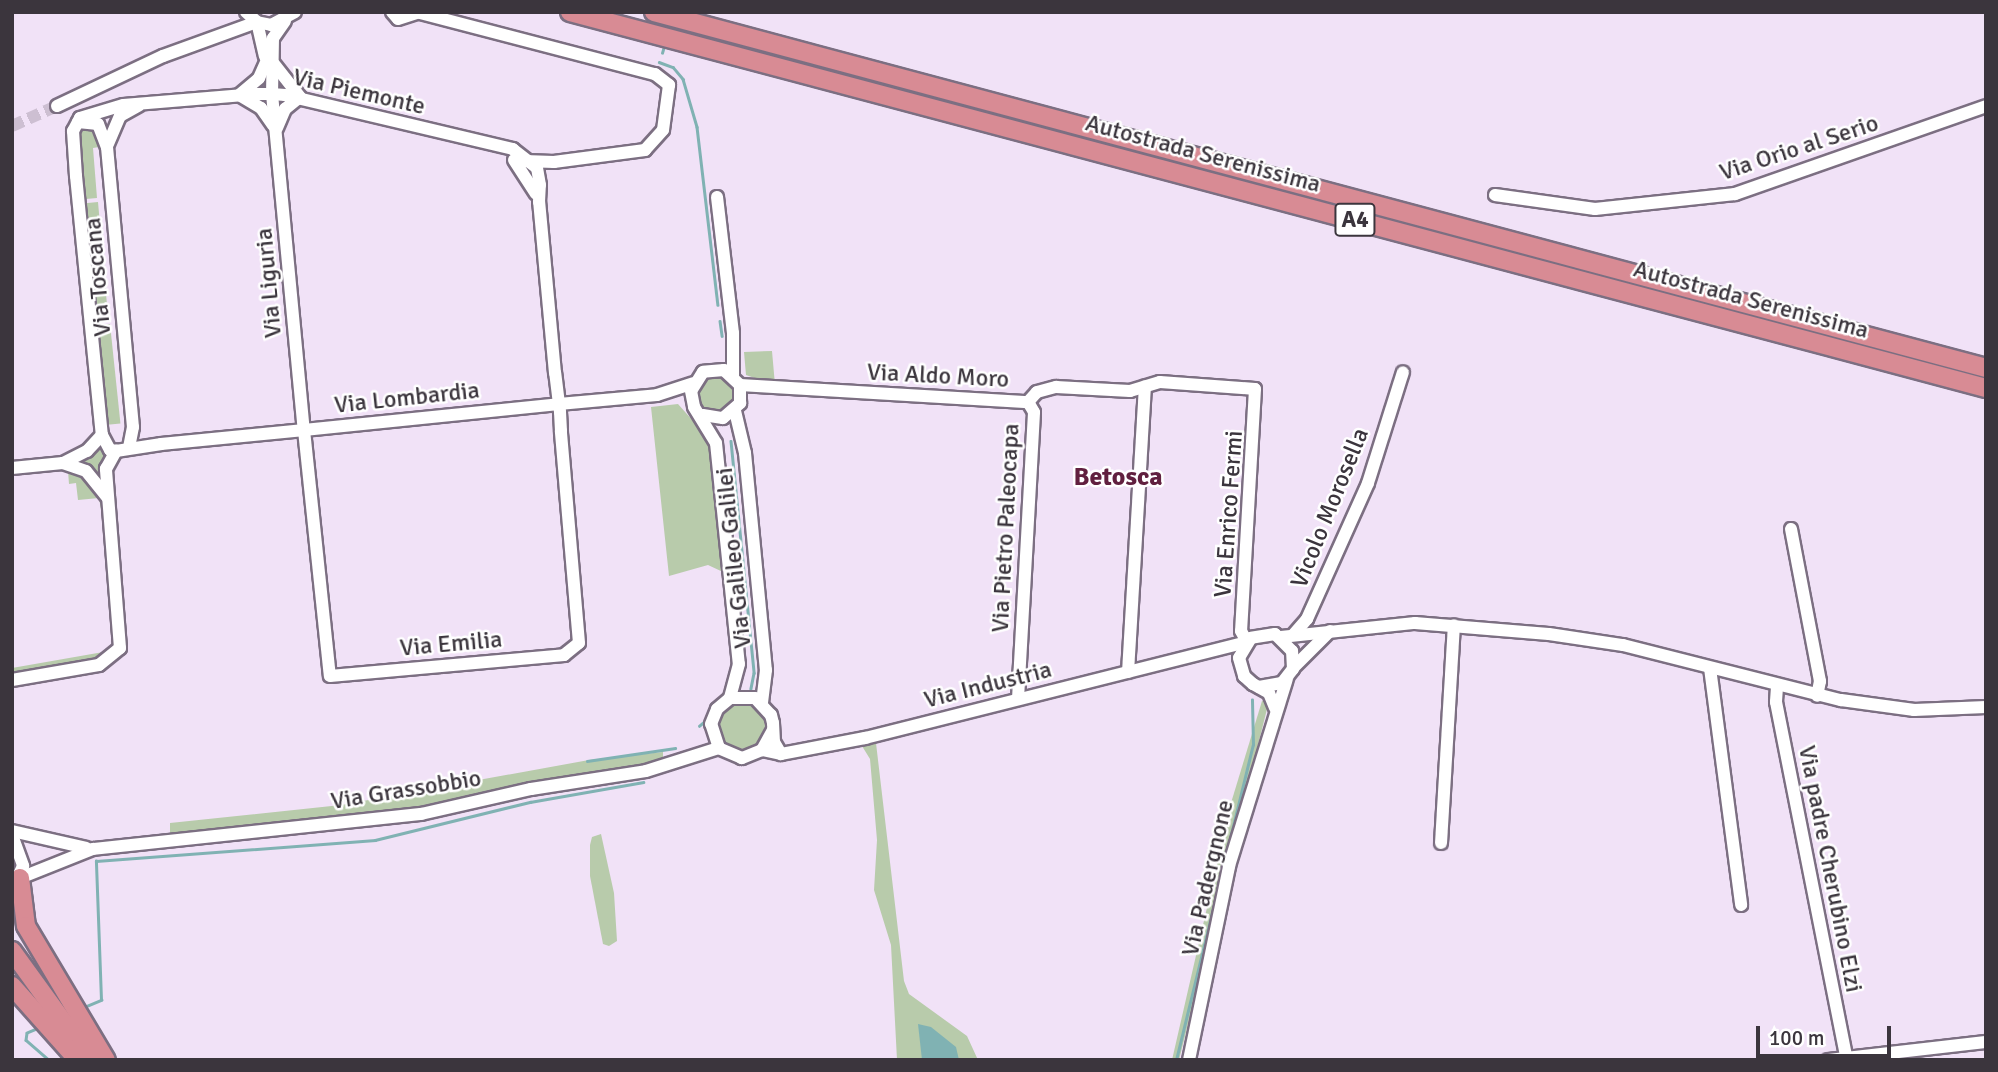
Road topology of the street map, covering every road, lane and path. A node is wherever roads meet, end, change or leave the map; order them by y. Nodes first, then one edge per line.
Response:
1 (246, 12) edge
2 (392, 12) edge
3 (570, 12) edge
4 (654, 12) edge
5 (419, 13) edge
6 (290, 17) edge
7 (257, 22) junction
8 (228, 33) junction
9 (267, 58) junction
10 (272, 94) junction
11 (239, 95) junction
12 (300, 97) junction
13 (141, 104) junction
14 (57, 106) tunnel mouth
15 (1986, 106) edge
16 (77, 122) junction
17 (276, 131) junction
18 (107, 147) junction
19 (515, 155) junction
20 (574, 158) junction
21 (534, 163) junction
22 (1495, 195) dead end
23 (717, 197) dead end
24 (539, 202) junction
25 (730, 355) junction
26 (1986, 368) edge
27 (710, 370) junction
28 (1403, 372) dead end
29 (736, 381) junction
30 (693, 383) junction
31 (1145, 387) junction
32 (1255, 388) joint
33 (1986, 388) edge
34 (778, 390) junction
35 (657, 395) junction
36 (1028, 402) junction
37 (559, 404) junction
38 (738, 407) junction
39 (698, 411) junction
40 (133, 427) junction
41 (304, 430) junction
42 (102, 435) junction
43 (161, 444) junction
44 (122, 450) junction
45 (63, 463) junction
46 (12, 468) edge
47 (108, 499) junction
48 (1791, 529) dead end
49 (1454, 625) junction
50 (1302, 629) junction
51 (1330, 629) junction
52 (1281, 637) junction
53 (1247, 642) junction
54 (1205, 652) junction
55 (1305, 652) junction
56 (1240, 664) junction
57 (1710, 668) junction
58 (1128, 671) junction
59 (1290, 674) junction
60 (12, 680) edge
61 (1259, 687) junction
62 (1777, 687) junction
63 (1817, 696) junction
64 (730, 698) junction
65 (1018, 699) junction
66 (762, 703) junction
67 (1986, 707) edge
68 (1275, 708) junction
69 (711, 724) junction
70 (773, 730) junction
71 (719, 748) junction
72 (762, 750) junction
73 (781, 754) junction
74 (691, 755) junction
75 (12, 833) edge
76 (1441, 843) dead end
77 (93, 849) junction
78 (16, 881) edge
79 (1741, 905) dead end
80 (12, 951) edge
81 (12, 986) edge
82 (1986, 1042) edge
83 (1847, 1058) edge
84 (78, 1060) edge
85 (92, 1060) edge
86 (106, 1060) edge
87 (1189, 1060) edge
88 (1828, 1060) edge

1 - 7 street
2 - 5 street
3 - 33 highway, Autostrada Serenissima / A4
4 - 26 highway, Autostrada Serenissima / A4
5 - 20 street
6 - 7 street
6 - 9 street, Via Liguria
7 - 8 street
7 - 9 street
8 - 9 street
8 - 14 street
9 - 10 street, Via Liguria
9 - 11 street, Via Liguria
9 - 12 street
10 - 11 street, Via Piemonte
10 - 12 street, Via Piemonte
10 - 17 street, Via Liguria
11 - 13 street, Via Piemonte
11 - 17 street
12 - 17 street
12 - 19 street, Via Piemonte
13 - 16 street, Via Piemonte
13 - 18 street
15 - 22 street, Via Orio al Serio
16 - 18 street
16 - 42 street
17 - 41 street, Via Liguria
18 - 40 street, Via Toscana
19 - 20 street
19 - 21 street
19 - 24 street
20 - 21 street
21 - 24 street
23 - 25 street
24 - 37 street
25 - 27 street
25 - 29 street
27 - 29 street
27 - 30 street
28 - 50 street, Vicolo Morosella
29 - 34 street, Via Aldo Moro
29 - 38 street
30 - 35 street, Via Lombardia
30 - 39 street
31 - 32 street, Via Aldo Moro
31 - 36 street, Via Aldo Moro
31 - 58 street
32 - 53 street, Via Enrico Fermi
34 - 36 street, Via Aldo Moro
34 - 38 street, Via Aldo Moro
35 - 37 street, Via Lombardia
35 - 39 street, Via Lombardia
36 - 65 street, Via Pietro Paleocapa
37 - 41 street, Via Lombardia
37 - 41 street, Via Emilia
38 - 39 street
38 - 66 street, Via Galileo Galilei
39 - 64 street
40 - 43 street
40 - 44 street, Via Toscana
41 - 43 street, Via Lombardia
42 - 44 street
42 - 45 street
43 - 44 street, Via Lombardia
44 - 47 street, Via Toscana
45 - 46 street
45 - 47 street
47 - 60 street, Via Toscana
48 - 63 street
49 - 51 street
49 - 57 street
49 - 76 street
50 - 51 street
50 - 52 street
50 - 55 street
51 - 55 street, Via Padergnone
52 - 53 street
52 - 59 street
53 - 54 street, Via Industria
53 - 56 street
54 - 56 street
54 - 58 street, Via Industria
55 - 59 street, Via Padergnone
56 - 61 street
57 - 62 street
57 - 79 street
58 - 65 street, Via Industria
59 - 61 street
59 - 68 street, Via Padergnone
61 - 68 street
62 - 63 street
62 - 83 street, Via padre Cherubino Elzi
63 - 67 street
64 - 66 street
64 - 69 street
65 - 73 street, Via Industria
66 - 70 street
68 - 87 street, Via Padergnone
69 - 71 street
69 - 74 street
70 - 72 street
70 - 73 street
71 - 72 street
71 - 74 street, Via Grassobbio
72 - 73 street, Via Industria
74 - 77 street, Via Grassobbio
75 - 77 street, Via Grassobbio
75 - 78 street, Via Grassobbio
77 - 78 street, Via Grassobbio
78 - 86 highway
80 - 85 highway
81 - 84 highway
82 - 83 street
83 - 88 street

